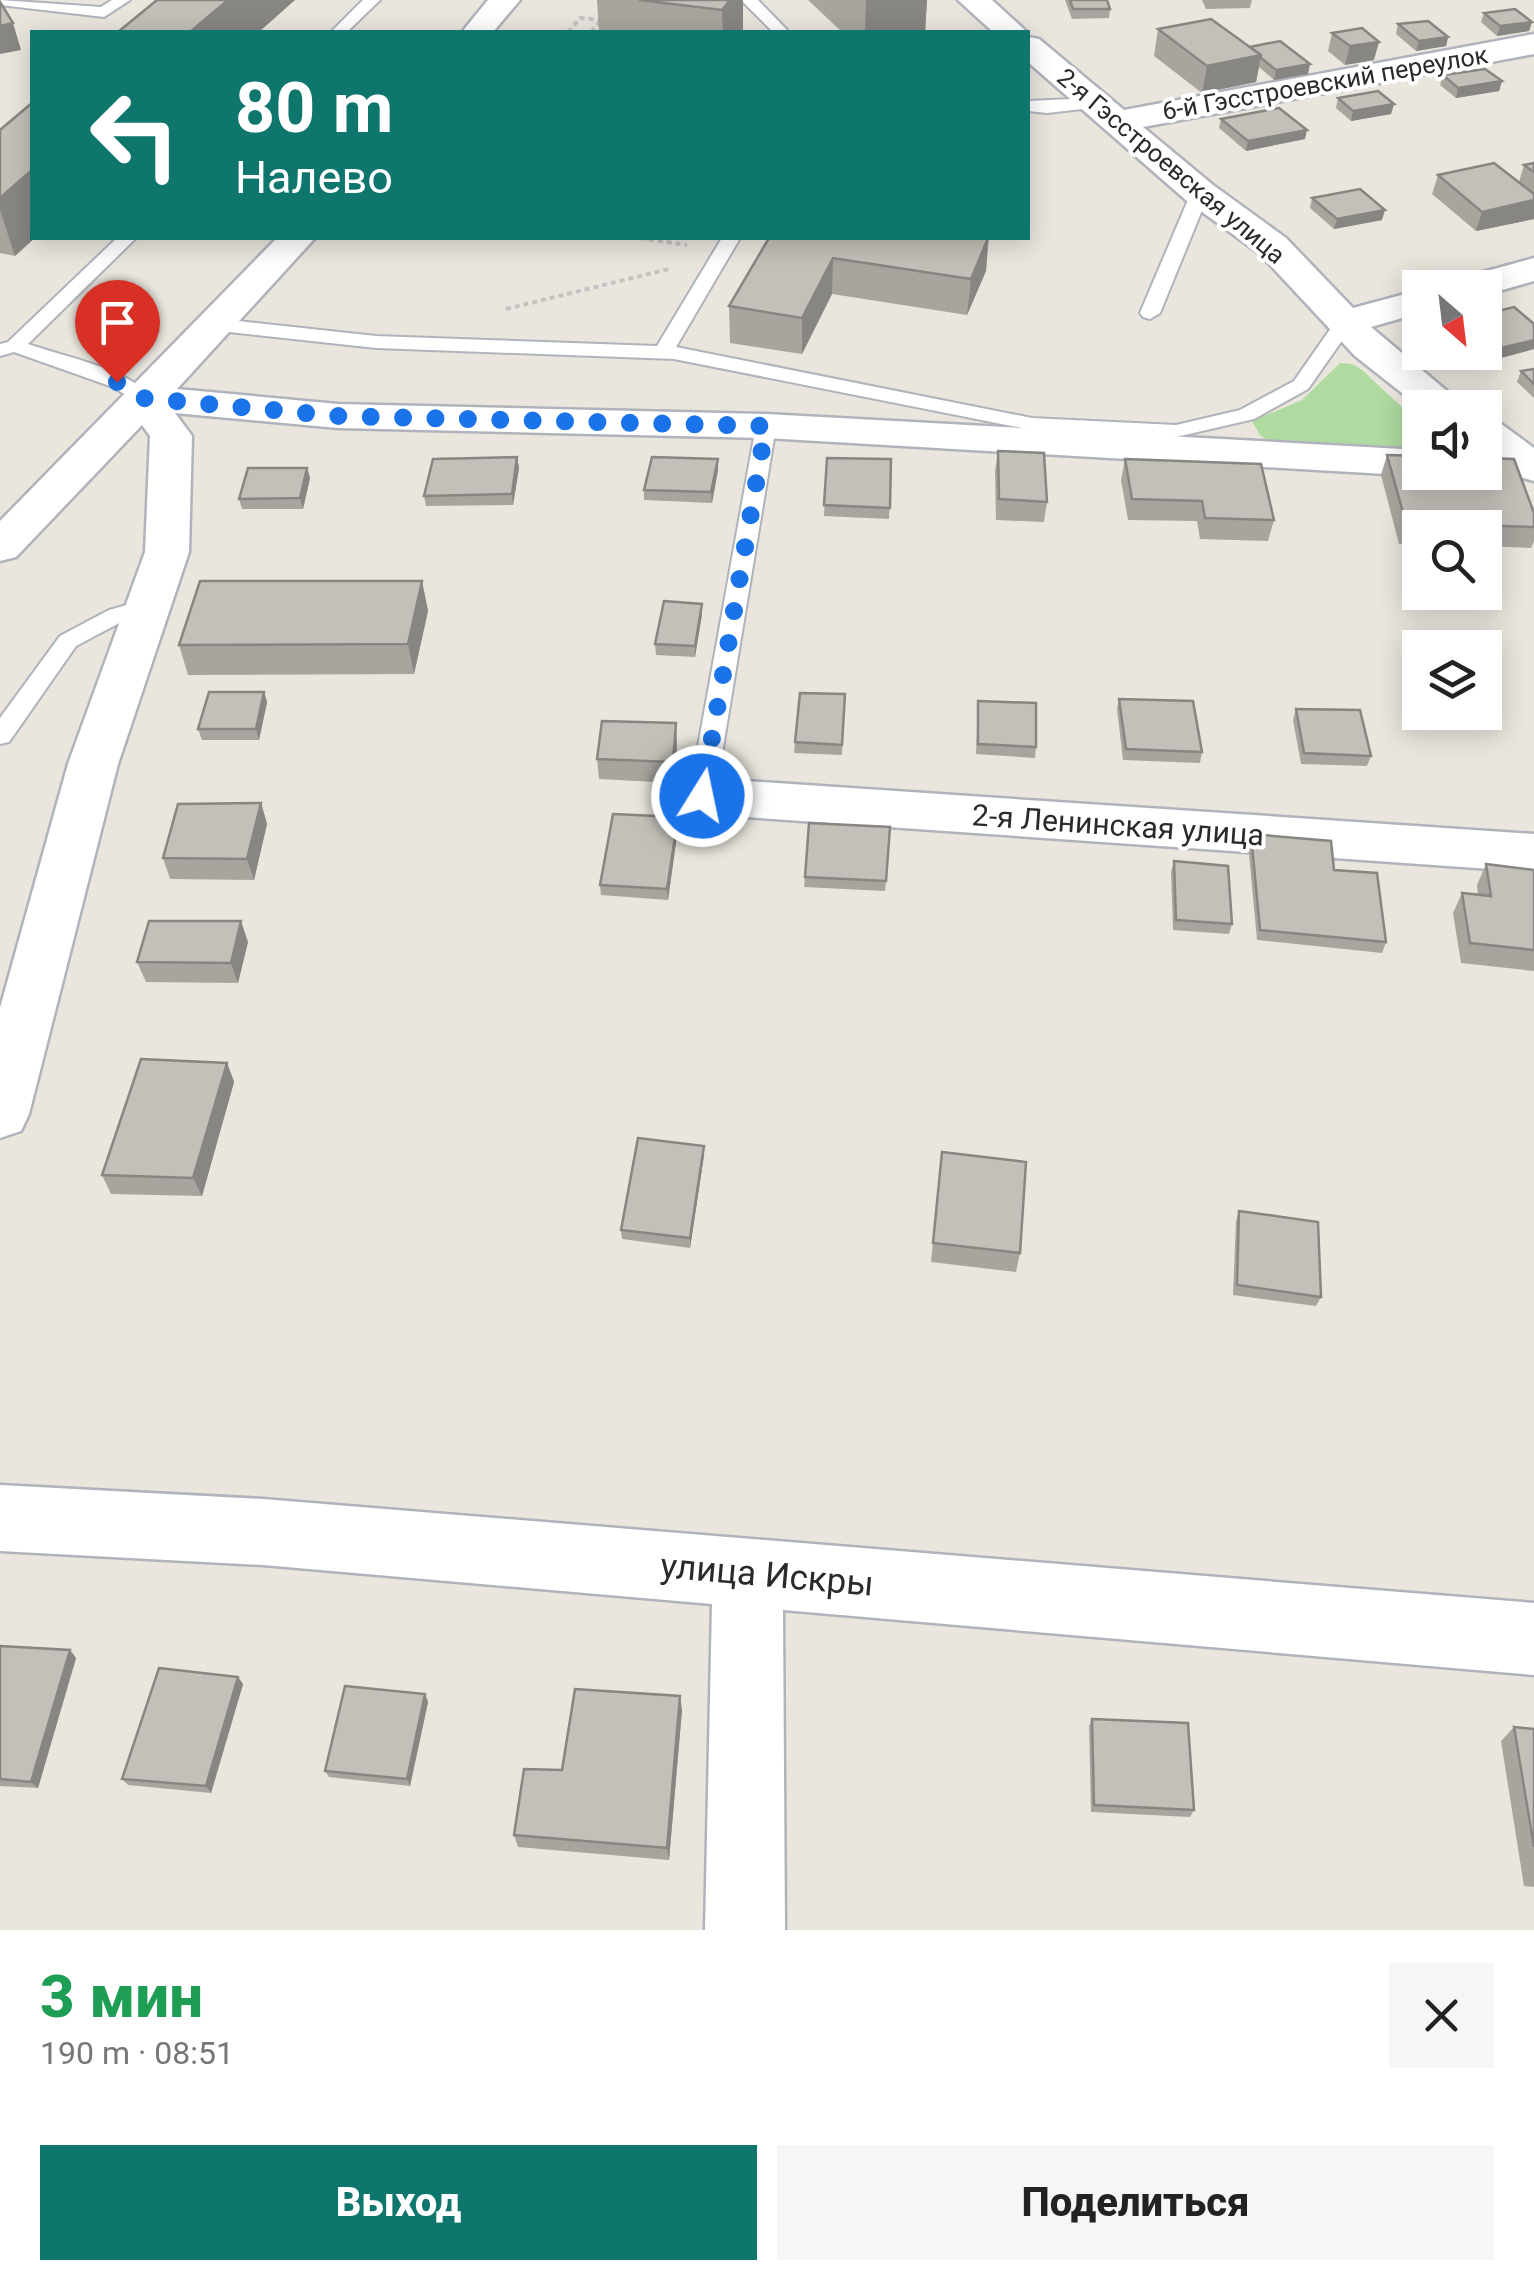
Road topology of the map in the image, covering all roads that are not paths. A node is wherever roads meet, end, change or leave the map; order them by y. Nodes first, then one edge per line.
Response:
1 (0, 0) edge
2 (122, 0) edge
3 (372, 0) edge
4 (505, 0) edge
5 (749, 0) edge
6 (972, 0) edge
7 (341, 30) edge
8 (479, 30) edge
9 (779, 30) edge
10 (1009, 30) edge
11 (1534, 44) edge
12 (1030, 48) edge
13 (1030, 106) edge
14 (1106, 112) junction
15 (1200, 193) junction
16 (125, 240) edge
17 (296, 240) edge
18 (729, 240) edge
19 (1534, 269) edge
20 (1502, 278) edge
21 (1402, 306) edge
22 (1150, 313) dead end
23 (1345, 322) junction
24 (220, 325) junction
25 (8, 348) edge
26 (663, 353) junction
27 (1424, 390) edge
28 (142, 398) junction
29 (766, 426) junction
30 (1502, 444) edge
31 (1402, 461) edge
32 (1502, 467) edge
33 (1534, 468) edge
34 (0, 547) edge
35 (148, 606) junction
36 (0, 736) edge
37 (702, 796) joint
38 (1534, 853) edge
39 (13, 1011) edge
40 (0, 1114) edge
41 (0, 1518) edge
42 (748, 1574) junction
43 (1534, 1639) edge
44 (745, 1930) edge

1 - 2 lane
3 - 7 lane
4 - 8 street
5 - 9 lane
6 - 10 street
11 - 14 street, 6-й Гэсстроевский переулок
12 - 14 street, 2-я Гэсстроевская улица
13 - 14 lane
14 - 15 street, 2-я Гэсстроевская улица
15 - 22 lane
15 - 23 street, 2-я Гэсстроевская улица
16 - 25 lane
17 - 24 street
18 - 26 lane
19 - 20 street
21 - 23 street
23 - 26 lane
23 - 27 street, 2-я Гэсстроевская улица
24 - 26 lane
24 - 28 street
25 - 28 lane
28 - 29 street
28 - 34 street
28 - 35 street
29 - 31 street
29 - 37 lane
30 - 33 street
32 - 33 street
35 - 36 lane
35 - 39 street
37 - 38 street, 2-я Ленинская улица
39 - 40 street
41 - 42 street, улица Искры
42 - 43 street, улица Искры
42 - 44 street

